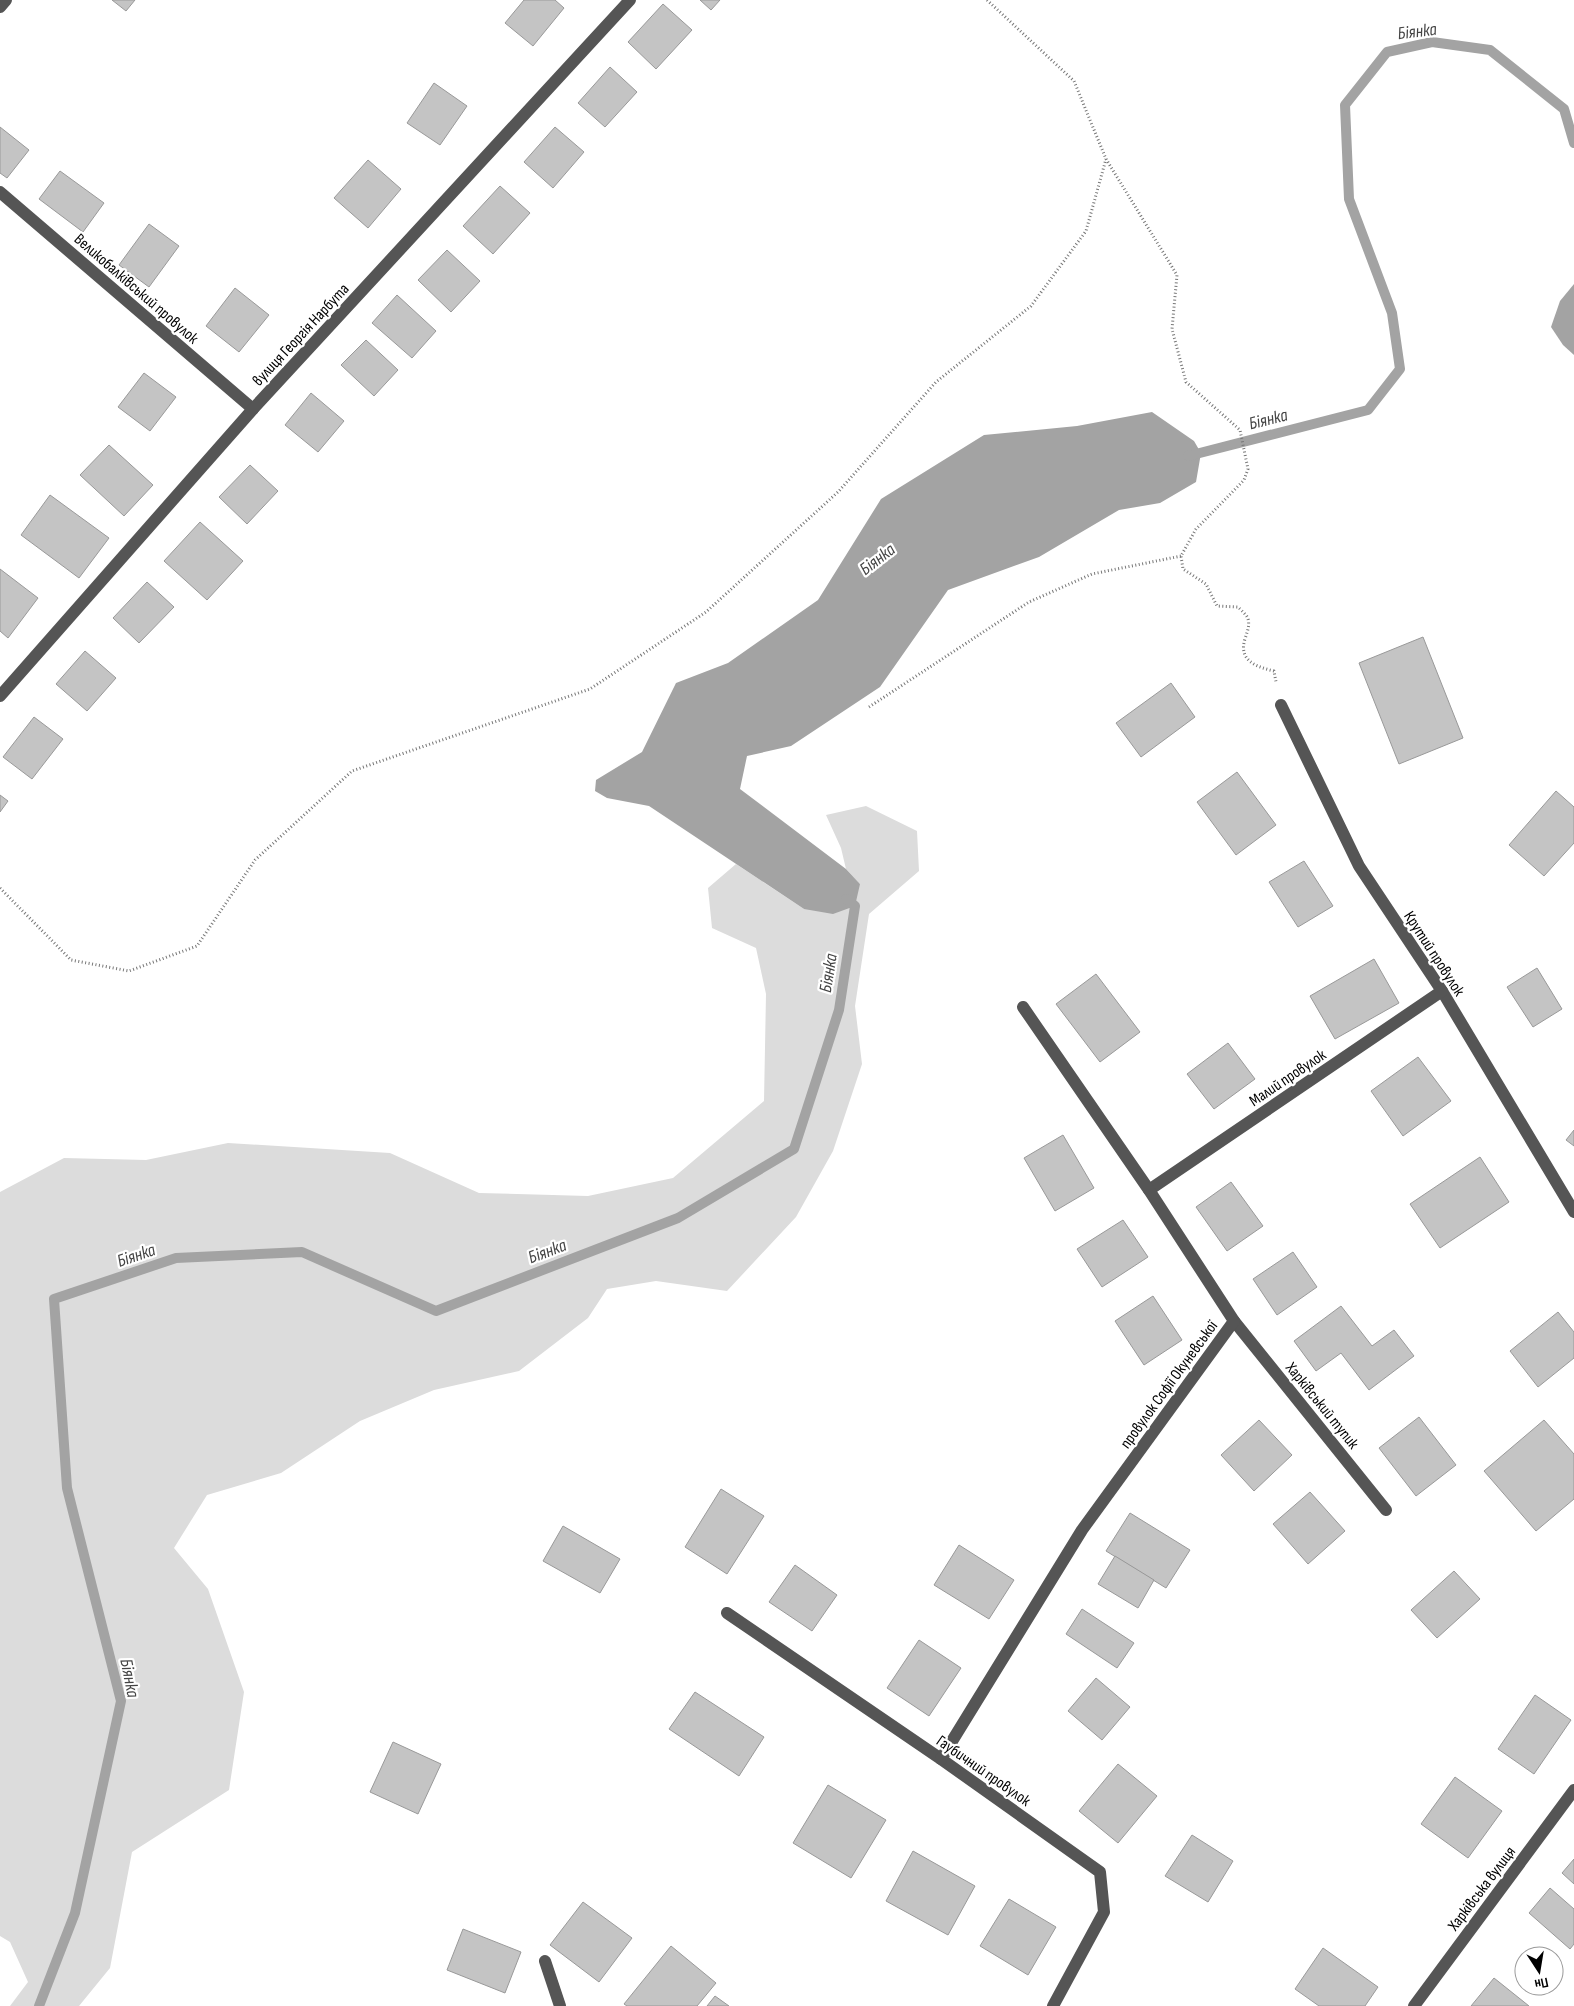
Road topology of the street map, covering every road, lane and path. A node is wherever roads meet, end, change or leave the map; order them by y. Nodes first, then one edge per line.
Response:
1 (6, 0) edge
2 (630, 0) edge
3 (987, 0) edge
4 (0, 7) edge
5 (1106, 159) junction
6 (0, 192) edge
7 (253, 409) junction
8 (1181, 556) junction
9 (1274, 671) dead end
10 (0, 696) edge
11 (1281, 705) dead end
12 (869, 706) dead end
13 (0, 888) edge
14 (1442, 991) junction
15 (1023, 1007) dead end
16 (1150, 1190) junction
17 (1574, 1212) edge
18 (1234, 1321) junction
19 (1386, 1510) dead end
20 (727, 1613) dead end
21 (941, 1759) junction
22 (1574, 1790) edge
23 (545, 1961) dead end
24 (560, 2006) edge
25 (1053, 2006) edge
26 (1414, 2006) edge

1 - 4 street
2 - 7 street, вулиця Георгія Нарбута
3 - 5 path
5 - 8 path
5 - 13 path
6 - 7 street, Великобалківський провулок
7 - 10 street, вулиця Георгія Нарбута
8 - 9 path
8 - 12 path
11 - 14 street, Крутий провулок
14 - 16 street, Малий провулок
14 - 17 street, Крутий провулок
15 - 16 street, провулок Софії Окуневської
16 - 18 street, провулок Софії Окуневської
18 - 19 street, Харківський тупик
18 - 21 street, провулок Софії Окуневської
20 - 21 street, Гаубичний провулок
21 - 25 street, Гаубичний провулок
22 - 26 street, Харківська вулиця
23 - 24 street

